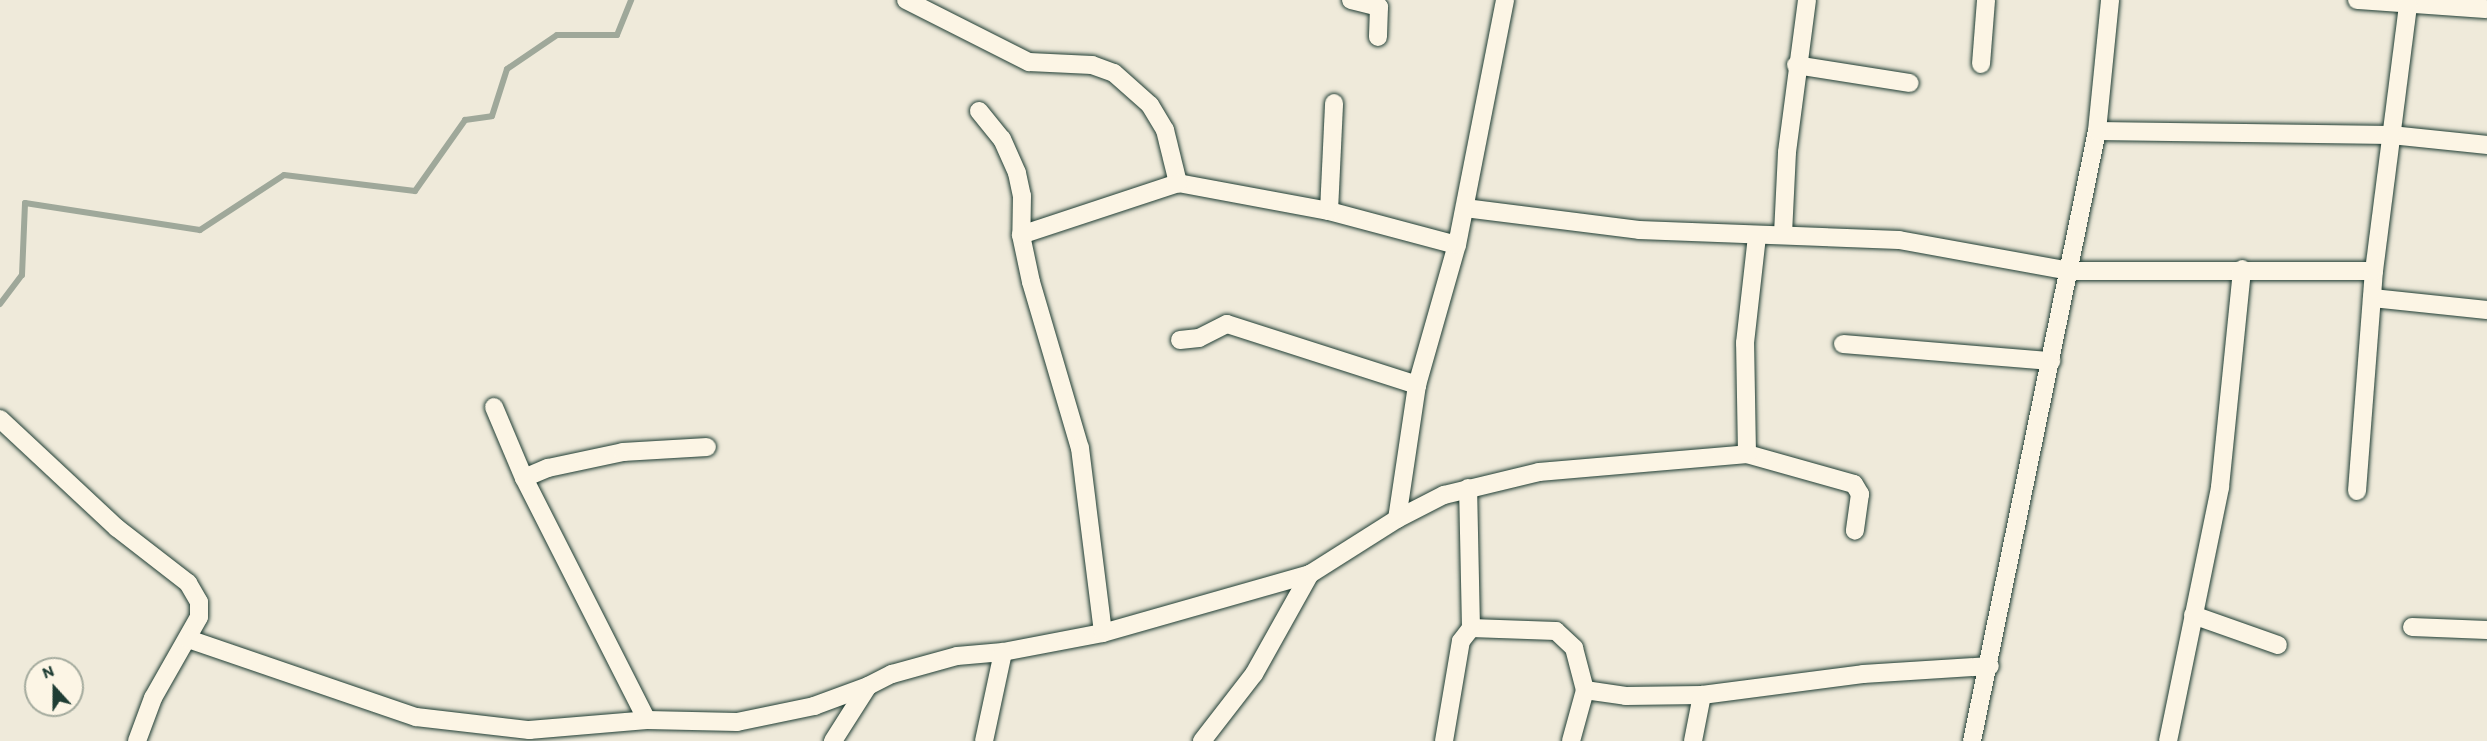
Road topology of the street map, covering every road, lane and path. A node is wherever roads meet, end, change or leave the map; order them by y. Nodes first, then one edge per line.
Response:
1 (906, 0) edge
2 (1351, 0) edge
3 (1505, 0) edge
4 (1807, 0) edge
5 (1986, 0) edge
6 (2110, 0) edge
7 (2356, 0) edge
8 (2408, 5) junction
9 (2487, 9) edge
10 (1378, 37) dead end
11 (1981, 64) dead end
12 (1796, 65) junction
13 (1910, 83) dead end
14 (1334, 103) dead end
15 (979, 111) dead end
16 (2097, 131) junction
17 (2391, 135) junction
18 (2487, 145) edge
19 (1178, 183) junction
20 (1465, 208) junction
21 (1329, 211) junction
22 (1783, 234) junction
23 (1021, 235) junction
24 (1756, 236) junction
25 (1457, 245) junction
26 (2242, 269) junction
27 (2069, 271) junction
28 (2374, 271) junction
29 (2372, 298) junction
30 (2487, 310) edge
31 (1179, 340) dead end
32 (1843, 344) dead end
33 (2051, 361) junction
34 (1417, 385) junction
35 (494, 407) dead end
36 (0, 419) edge
37 (707, 447) dead end
38 (1747, 454) junction
39 (524, 478) junction
40 (1468, 488) junction
41 (2356, 491) dead end
42 (1397, 519) junction
43 (1855, 531) dead end
44 (1310, 574) junction
45 (2193, 615) junction
46 (2412, 627) dead end
47 (1471, 628) junction
48 (2487, 630) edge
49 (1104, 633) junction
50 (188, 639) junction
51 (2278, 645) dead end
52 (1004, 652) junction
53 (1990, 666) junction
54 (868, 686) junction
55 (1585, 690) junction
56 (1702, 695) junction
57 (647, 720) junction
58 (138, 741) edge
59 (833, 741) edge
60 (984, 741) edge
61 (1202, 741) edge
62 (1444, 741) edge
63 (1571, 741) edge
64 (1693, 741) edge
65 (1972, 741) edge
66 (2168, 741) edge

1 - 19 street
2 - 10 street
3 - 20 street
4 - 12 street
5 - 11 street
6 - 16 street
7 - 8 street
8 - 9 street
8 - 17 street
12 - 13 street
12 - 22 street
14 - 21 street
15 - 23 street
16 - 17 street
16 - 27 street
17 - 18 street
17 - 28 street
19 - 21 street
19 - 23 street
20 - 24 street
20 - 25 street
21 - 25 street
22 - 24 street
22 - 27 street
23 - 49 street
24 - 38 street
25 - 34 street
26 - 27 street
26 - 28 street
26 - 45 street
27 - 33 street
28 - 29 street
29 - 30 street
29 - 41 street
31 - 34 street
32 - 33 street
33 - 53 street
34 - 42 street
35 - 39 street
36 - 50 street
37 - 39 street
38 - 40 street
38 - 43 street
39 - 57 street
40 - 42 street
40 - 47 street
42 - 44 street
44 - 49 street
44 - 61 street
45 - 51 street
45 - 66 street
46 - 48 street
47 - 55 street
47 - 62 street
49 - 52 street
50 - 57 street
50 - 58 street
52 - 54 street
52 - 60 street
53 - 56 street
53 - 65 street
54 - 57 street
54 - 59 street
55 - 56 street
55 - 63 street
56 - 64 street

